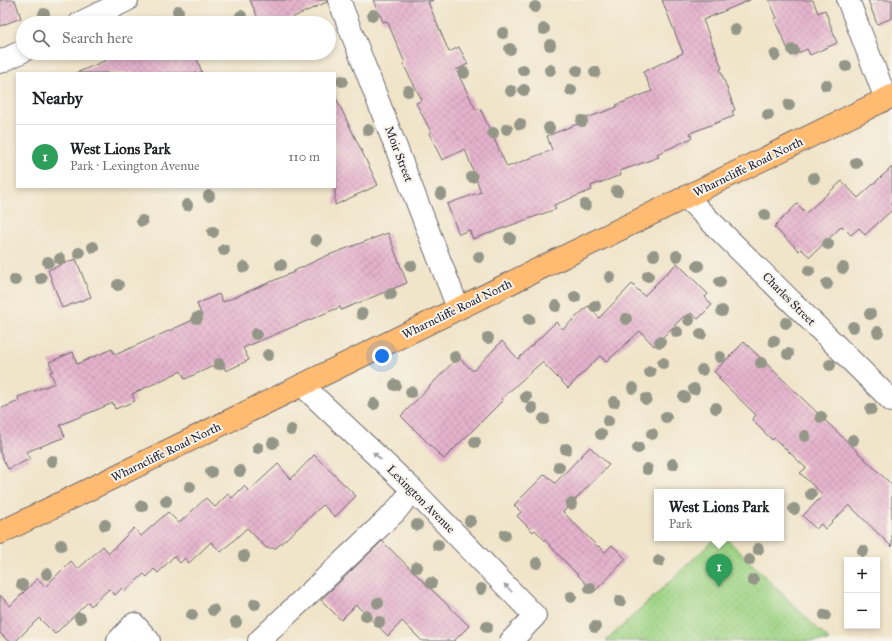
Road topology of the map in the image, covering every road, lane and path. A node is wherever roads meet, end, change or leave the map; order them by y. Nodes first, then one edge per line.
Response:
1 (127, 0) edge
2 (339, 0) edge
3 (848, 0) edge
4 (94, 16) edge
5 (16, 54) edge
6 (0, 62) edge
7 (889, 98) edge
8 (686, 197) junction
9 (458, 308) junction
10 (302, 385) junction
11 (892, 401) edge
12 (413, 490) junction
13 (0, 533) edge
14 (118, 641) edge
15 (149, 641) edge
16 (260, 641) edge
17 (512, 641) edge

1 - 4 street
2 - 9 street, Moir Street
3 - 7 street
5 - 6 street
7 - 8 main road, Wharncliffe Road North
8 - 9 main road, Wharncliffe Road North
8 - 11 street, Charles Street
9 - 10 main road, Wharncliffe Road North
12 -> 10 street, Lexington Avenue
10 - 13 main road, Wharncliffe Road North
12 - 16 street
17 -> 12 street, Lexington Avenue
14 - 15 street

